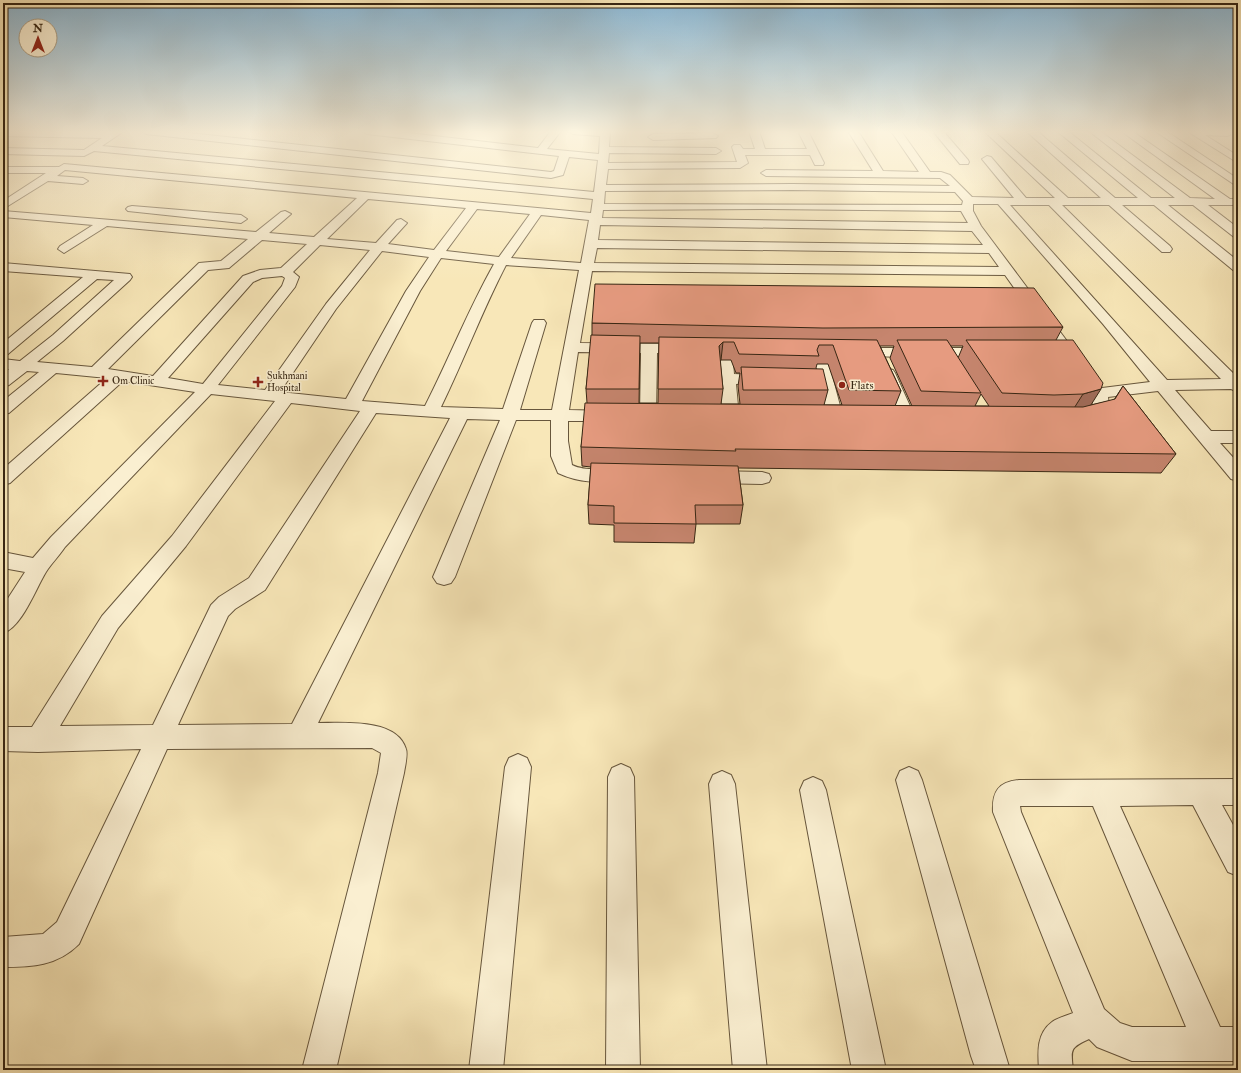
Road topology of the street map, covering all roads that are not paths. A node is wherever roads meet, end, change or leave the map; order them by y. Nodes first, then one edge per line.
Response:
1 (41, 181) edge
2 (81, 181) edge
3 (184, 181) edge
4 (405, 181) edge
5 (600, 181) edge
6 (952, 181) edge
7 (1005, 181) edge
8 (1038, 181) edge
9 (1087, 181) edge
10 (1126, 181) edge
11 (1163, 181) edge
12 (1202, 181) edge
13 (92, 182) dead end
14 (960, 189) junction
15 (193, 190) dead end
16 (360, 200) junction
17 (1190, 201) junction
18 (1002, 202) junction
19 (1023, 202) junction
20 (1059, 202) junction
21 (1111, 202) junction
22 (1153, 202) junction
23 (1235, 203) edge
24 (968, 204) junction
25 (3, 206) edge
26 (597, 206) junction
27 (132, 209) dead end
28 (470, 211) junction
29 (538, 211) junction
30 (182, 213) junction
31 (3, 214) edge
32 (285, 214) dead end
33 (241, 219) dead end
34 (104, 223) junction
35 (401, 223) dead end
36 (163, 227) junction
37 (976, 227) junction
38 (1238, 234) edge
39 (258, 236) junction
40 (317, 242) junction
41 (590, 244) junction
42 (378, 247) junction
43 (64, 249) dead end
44 (991, 249) junction
45 (1166, 249) dead end
46 (438, 254) junction
47 (502, 261) junction
48 (3, 267) edge
49 (586, 267) junction
50 (1238, 267) edge
51 (1009, 271) junction
52 (285, 272) junction
53 (96, 274) junction
54 (580, 296) junction
55 (596, 296) edge
56 (1016, 301) edge
57 (1031, 301) junction
58 (539, 323) dead end
59 (571, 347) junction
60 (649, 348) junction
61 (3, 351) edge
62 (878, 353) junction
63 (998, 353) edge
64 (3, 364) edge
65 (24, 366) junction
66 (53, 368) junction
67 (96, 372) junction
68 (120, 375) junction
69 (727, 379) junction
70 (780, 380) edge
71 (157, 381) junction
72 (3, 382) edge
73 (1162, 384) junction
74 (1236, 386) edge
75 (207, 389) junction
76 (1098, 394) junction
77 (278, 397) junction
78 (361, 405) junction
79 (3, 409) edge
80 (431, 411) junction
81 (461, 414) junction
82 (559, 415) junction
83 (510, 416) junction
84 (731, 417) edge
85 (835, 417) edge
86 (908, 417) edge
87 (1064, 420) edge
88 (1205, 437) junction
89 (1238, 437) edge
90 (1238, 475) edge
91 (636, 476) edge
92 (699, 477) edge
93 (762, 478) dead end
94 (3, 479) edge
95 (3, 560) edge
96 (38, 567) junction
97 (444, 577) dead end
98 (3, 624) edge
99 (299, 736) junction
100 (3, 739) edge
101 (158, 739) junction
102 (38, 740) junction
103 (518, 767) dead end
104 (621, 777) dead end
105 (909, 780) dead end
106 (722, 784) dead end
107 (813, 790) dead end
108 (1200, 792) junction
109 (1238, 792) edge
110 (1101, 793) junction
111 (1238, 862) edge
112 (3, 952) edge
113 (1092, 1021) junction
114 (1224, 1044) edge
115 (319, 1070) edge
116 (486, 1070) edge
117 (623, 1070) edge
118 (750, 1070) edge
119 (869, 1070) edge
120 (993, 1070) edge
121 (1056, 1070) edge

1 - 25 street
2 - 13 street
3 - 16 street
4 - 26 street
5 - 26 street
6 - 14 street
7 - 19 street
8 - 20 street
9 - 21 street
10 - 22 street
11 - 17 street
12 - 23 street
14 - 24 street
14 - 26 street
15 - 16 street
16 - 28 street
16 - 40 street
17 - 22 street
17 - 23 street
17 - 38 street
18 - 19 street
18 - 24 street
18 - 73 street
19 - 20 street
20 - 21 street
20 - 74 street
21 - 22 street
21 - 45 street
22 - 50 street
24 - 26 street
24 - 37 street
26 - 29 street
26 - 37 street
26 - 41 street
27 - 30 street
28 - 29 street
28 - 46 street
29 - 47 street
30 - 33 street
30 - 36 street
31 - 34 street
32 - 39 street
34 - 36 street
34 - 43 street
35 - 42 street
36 - 39 street
37 - 44 street
39 - 40 street
39 - 67 street
40 - 42 street
40 - 52 street
41 - 44 street
41 - 49 street
42 - 46 street
42 - 77 street
44 - 51 street
46 - 47 street
46 - 78 street
47 - 49 street
47 - 80 street
48 - 53 street
49 - 51 street
49 - 54 street
51 - 57 street
52 - 71 street
52 - 75 street
53 - 61 street
53 - 65 street
54 - 55 street
54 - 59 street
56 - 57 street
57 - 76 street
58 - 83 street
59 - 60 street
59 - 82 street
60 - 69 street
60 - 82 street
62 - 63 street
62 - 85 street
62 - 86 street
64 - 65 street
65 - 66 street
65 - 72 street
66 - 67 street
66 - 79 street
67 - 68 street
68 - 71 street
68 - 94 street
69 - 70 street
69 - 84 street
71 - 75 street
73 - 74 street
73 - 76 street
73 - 88 street
75 - 77 street
75 - 96 street
76 - 87 street
77 - 78 street
77 - 102 street
78 - 80 street
78 - 101 street
80 - 81 street
81 - 83 street
81 - 99 street
82 - 83 street
82 - 91 street
83 - 97 street
88 - 89 street
88 - 90 street
92 - 93 street
95 - 96 street
96 - 98 street
99 - 101 street
99 - 115 street
100 - 102 street
101 - 102 street
101 - 112 street
103 - 116 street
104 - 117 street
105 - 120 street
106 - 118 street
107 - 119 street
108 - 109 street
108 - 110 street
108 - 111 street
110 - 113 street
110 - 114 street
113 - 114 street
113 - 121 street

